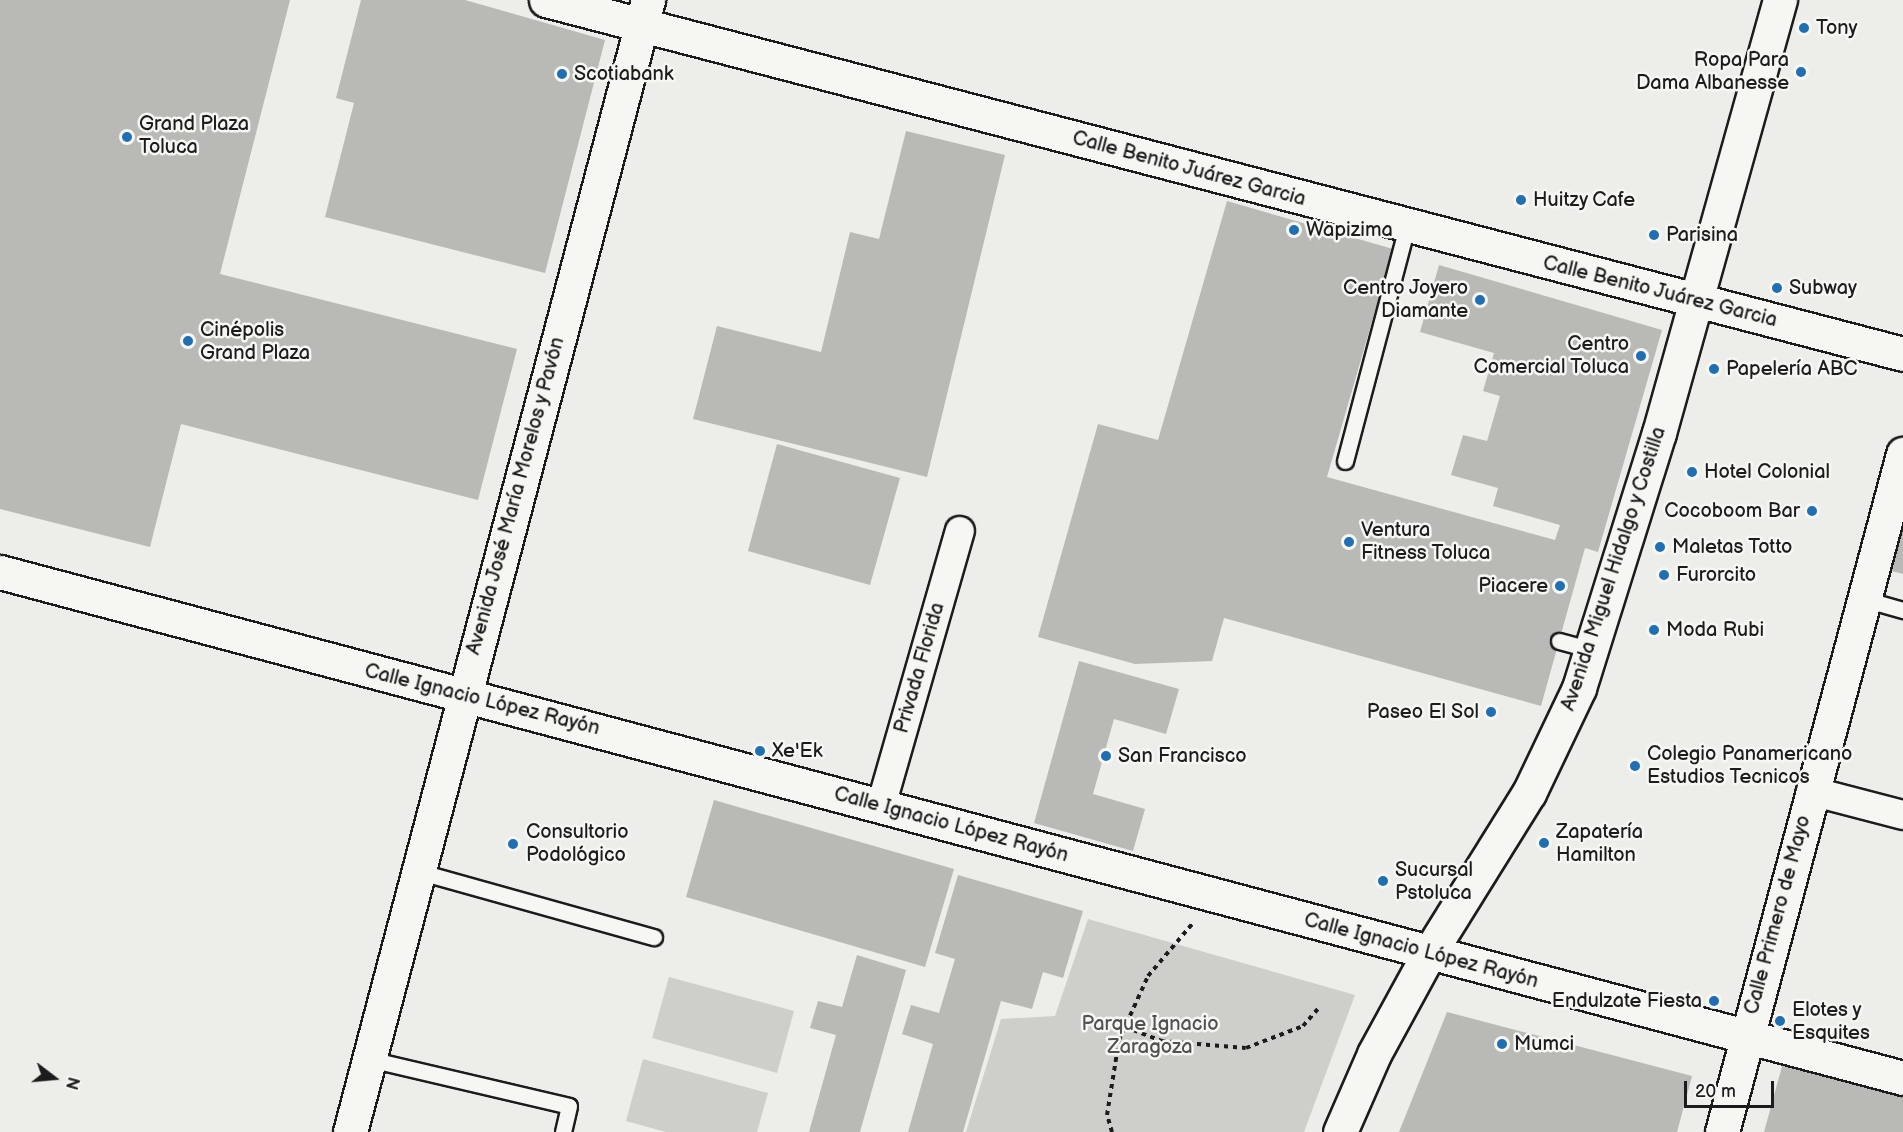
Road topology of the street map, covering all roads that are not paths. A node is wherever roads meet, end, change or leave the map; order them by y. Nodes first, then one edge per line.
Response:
1 (546, 0) edge
2 (1780, 0) edge
3 (645, 12) edge
4 (1407, 226) junction
5 (1695, 302) junction
6 (1903, 354) edge
7 (1903, 454) edge
8 (1345, 461) dead end
9 (960, 531) dead end
10 (0, 572) edge
11 (1864, 599) junction
12 (1903, 610) edge
13 (1559, 641) dead end
14 (1592, 650) junction
15 (463, 693) junction
16 (1811, 791) junction
17 (881, 806) junction
18 (1903, 815) edge
19 (417, 871) junction
20 (654, 937) dead end
21 (1428, 955) junction
22 (1746, 1037) junction
23 (369, 1059) junction
24 (1903, 1078) edge
25 (350, 1132) edge
26 (563, 1132) edge
27 (1340, 1132) edge
28 (1722, 1132) edge

1 - 3 main road, Calle Benito Juárez Garcia
2 - 5 main road, Avenida Miguel Hidalgo y Costilla
3 - 4 main road, Calle Benito Juárez Garcia
3 - 15 main road, Avenida José María Morelos y Pavón
4 - 5 main road, Calle Benito Juárez Garcia
4 - 8 lane
5 - 6 main road, Calle Benito Juárez Garcia
5 - 14 main road, Avenida Miguel Hidalgo y Costilla
7 - 11 main road, Calle Primero de Mayo
9 - 17 street, Privada Florida
10 - 15 main road, Calle Ignacio López Rayón
11 - 12 lane
11 - 16 main road, Calle Primero de Mayo
13 - 14 lane
14 - 21 main road, Avenida Miguel Hidalgo y Costilla
15 - 17 main road, Calle Ignacio López Rayón
15 - 19 main road, Avenida José María Morelos y Pavón
16 - 18 street
16 - 22 main road, Calle Primero de Mayo
17 - 21 main road, Calle Ignacio López Rayón
19 - 20 lane
19 - 23 main road, Avenida José María Morelos y Pavón
21 - 22 main road, Calle Ignacio López Rayón
21 - 27 main road, Avenida Miguel Hidalgo y Costilla
22 - 24 main road, Calle Ignacio López Rayón
22 - 28 main road, Calle Primero de Mayo
23 - 25 main road, Avenida José María Morelos y Pavón
23 - 26 lane

